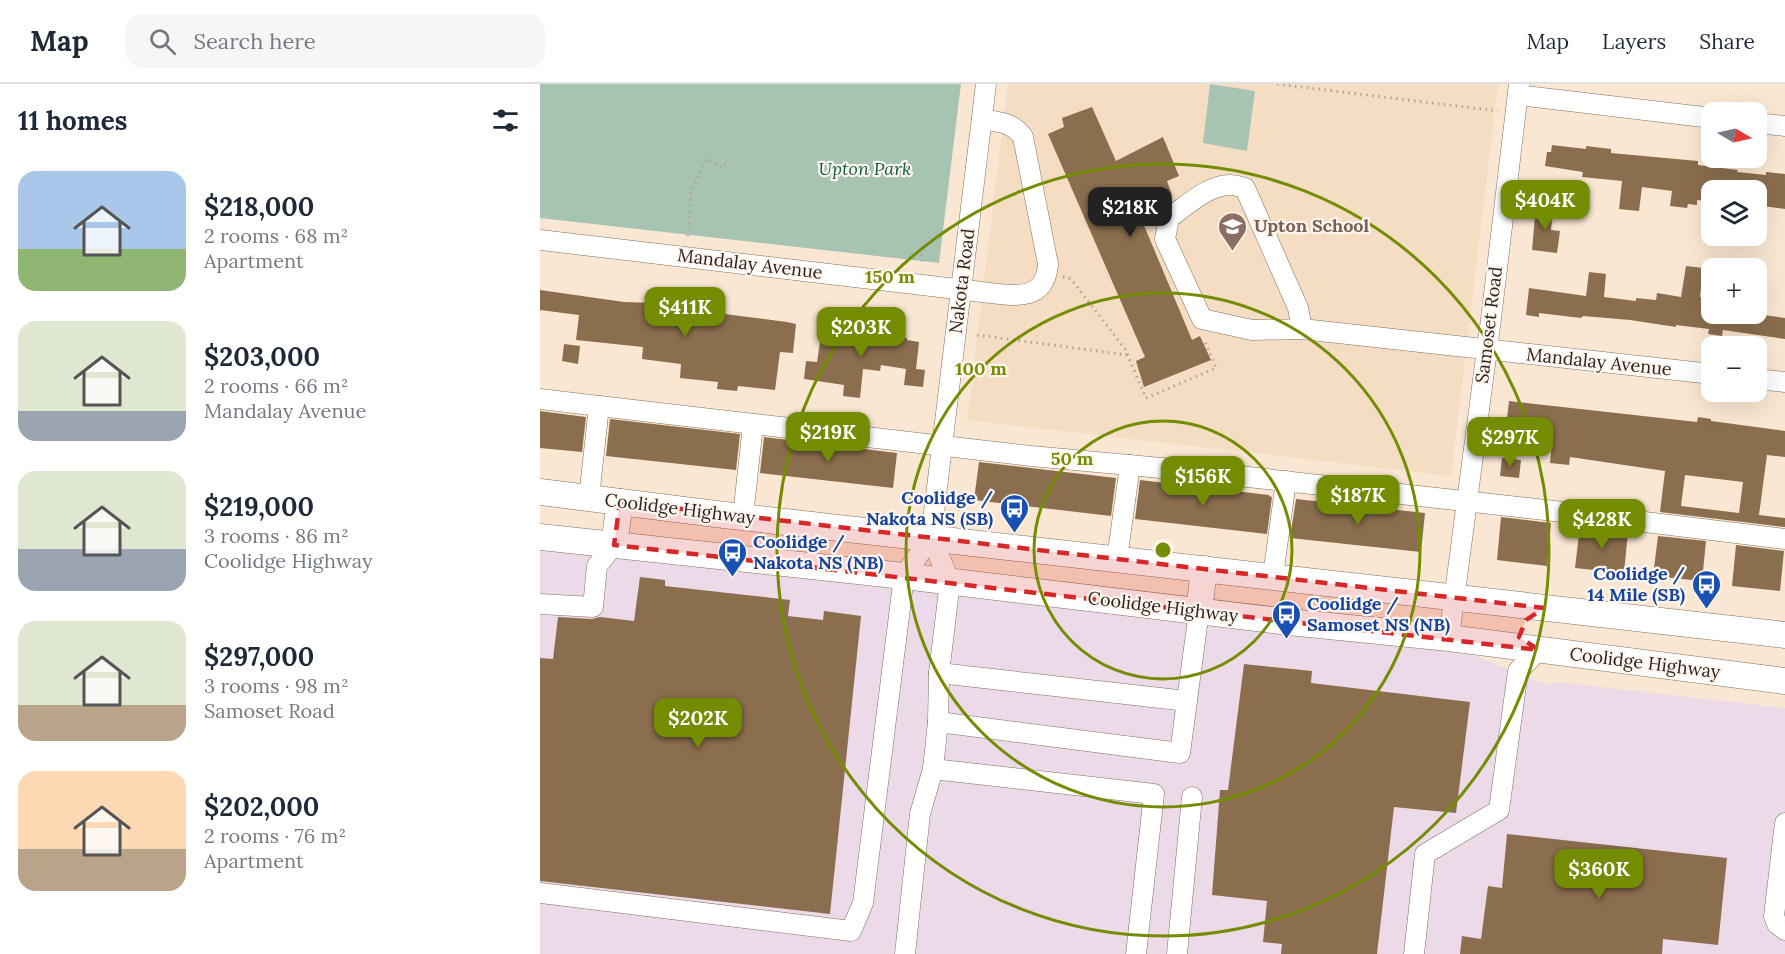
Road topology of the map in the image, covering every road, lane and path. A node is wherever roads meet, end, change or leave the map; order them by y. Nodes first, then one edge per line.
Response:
1 (986, 84) edge
2 (1277, 84) edge
3 (1518, 90) edge
4 (1503, 111) dead end
5 (1701, 116) edge
6 (982, 119) junction
7 (1767, 124) edge
8 (1785, 126) edge
9 (725, 164) dead end
10 (688, 236) dead end
11 (540, 240) edge
12 (921, 254) dead end
13 (922, 263) dead end
14 (1059, 282) dead end
15 (961, 289) junction
16 (1302, 329) junction
17 (1201, 332) dead end
18 (977, 335) dead end
19 (1487, 349) junction
20 (1127, 355) junction
21 (1701, 373) edge
22 (1767, 380) edge
23 (1785, 382) edge
24 (540, 399) edge
25 (599, 406) junction
26 (753, 425) junction
27 (942, 446) junction
28 (1130, 465) junction
29 (1286, 481) junction
30 (540, 492) edge
31 (588, 498) junction
32 (1467, 501) junction
33 (620, 502) junction
34 (743, 516) junction
35 (540, 537) edge
36 (931, 537) junction
37 (1785, 539) edge
38 (614, 545) junction
39 (1117, 559) junction
40 (1204, 569) junction
41 (904, 576) junction
42 (1273, 576) junction
43 (950, 582) junction
44 (1455, 598) junction
45 (540, 604) edge
46 (1544, 608) junction
47 (1199, 611) junction
48 (1785, 635) edge
49 (1449, 638) junction
50 (1539, 650) junction
51 (939, 674) junction
52 (1785, 681) edge
53 (1187, 701) junction
54 (938, 722) junction
55 (933, 769) junction
56 (1192, 797) dead end
57 (1785, 823) edge
58 (540, 893) edge
59 (1785, 930) edge
60 (905, 954) edge
61 (1136, 954) edge
62 (1177, 954) edge
63 (1414, 954) edge

1 - 6 street, Nakota Road
2 - 4 path
3 - 5 street
3 - 19 street, Samoset Road
6 - 15 street, Nakota Road
6 - 15 street, Mandalay Avenue
7 - 8 street
9 - 10 path
11 - 15 street, Mandalay Avenue
12 - 13 path
14 - 20 path
15 - 27 street, Nakota Road
16 - 16 street, Mandalay Avenue
16 - 19 street, Mandalay Avenue
17 - 20 path
18 - 20 path
19 - 21 street, Mandalay Avenue
19 - 32 street, Samoset Road
22 - 23 street
24 - 25 street
25 - 26 street
25 - 31 street
26 - 27 street
26 - 34 street
27 - 28 street
27 - 36 street, Nakota Road
28 - 29 street
28 - 39 street
29 - 32 street
29 - 42 street
30 - 31 main road, Coolidge Highway
31 - 33 main road, Coolidge Highway
32 - 37 street
32 - 44 street, Samoset Road
33 - 34 main road, Coolidge Highway
33 - 38 main road
34 - 36 main road, Coolidge Highway
35 - 38 main road, Coolidge Highway
36 - 39 main road, Coolidge Highway
36 - 41 street
36 - 43 street, Nakota Road
38 - 41 main road, Coolidge Highway
38 - 45 street
39 - 40 main road, Coolidge Highway
40 - 42 main road, Coolidge Highway
40 - 47 main road
41 - 43 main road, Coolidge Highway
41 - 58 street
42 - 44 main road, Coolidge Highway
43 - 47 main road, Coolidge Highway
43 - 51 street
44 - 46 main road, Coolidge Highway
44 - 49 street, Samoset Road
46 - 48 main road, Coolidge Highway
46 - 50 main road
47 - 49 main road, Coolidge Highway
47 - 53 street
49 - 50 main road, Coolidge Highway
50 - 52 main road, Coolidge Highway
50 - 63 street
51 - 53 street
51 - 54 street
53 - 54 street
54 - 55 street
55 - 60 street
55 - 61 street
56 - 62 street
57 - 59 street

